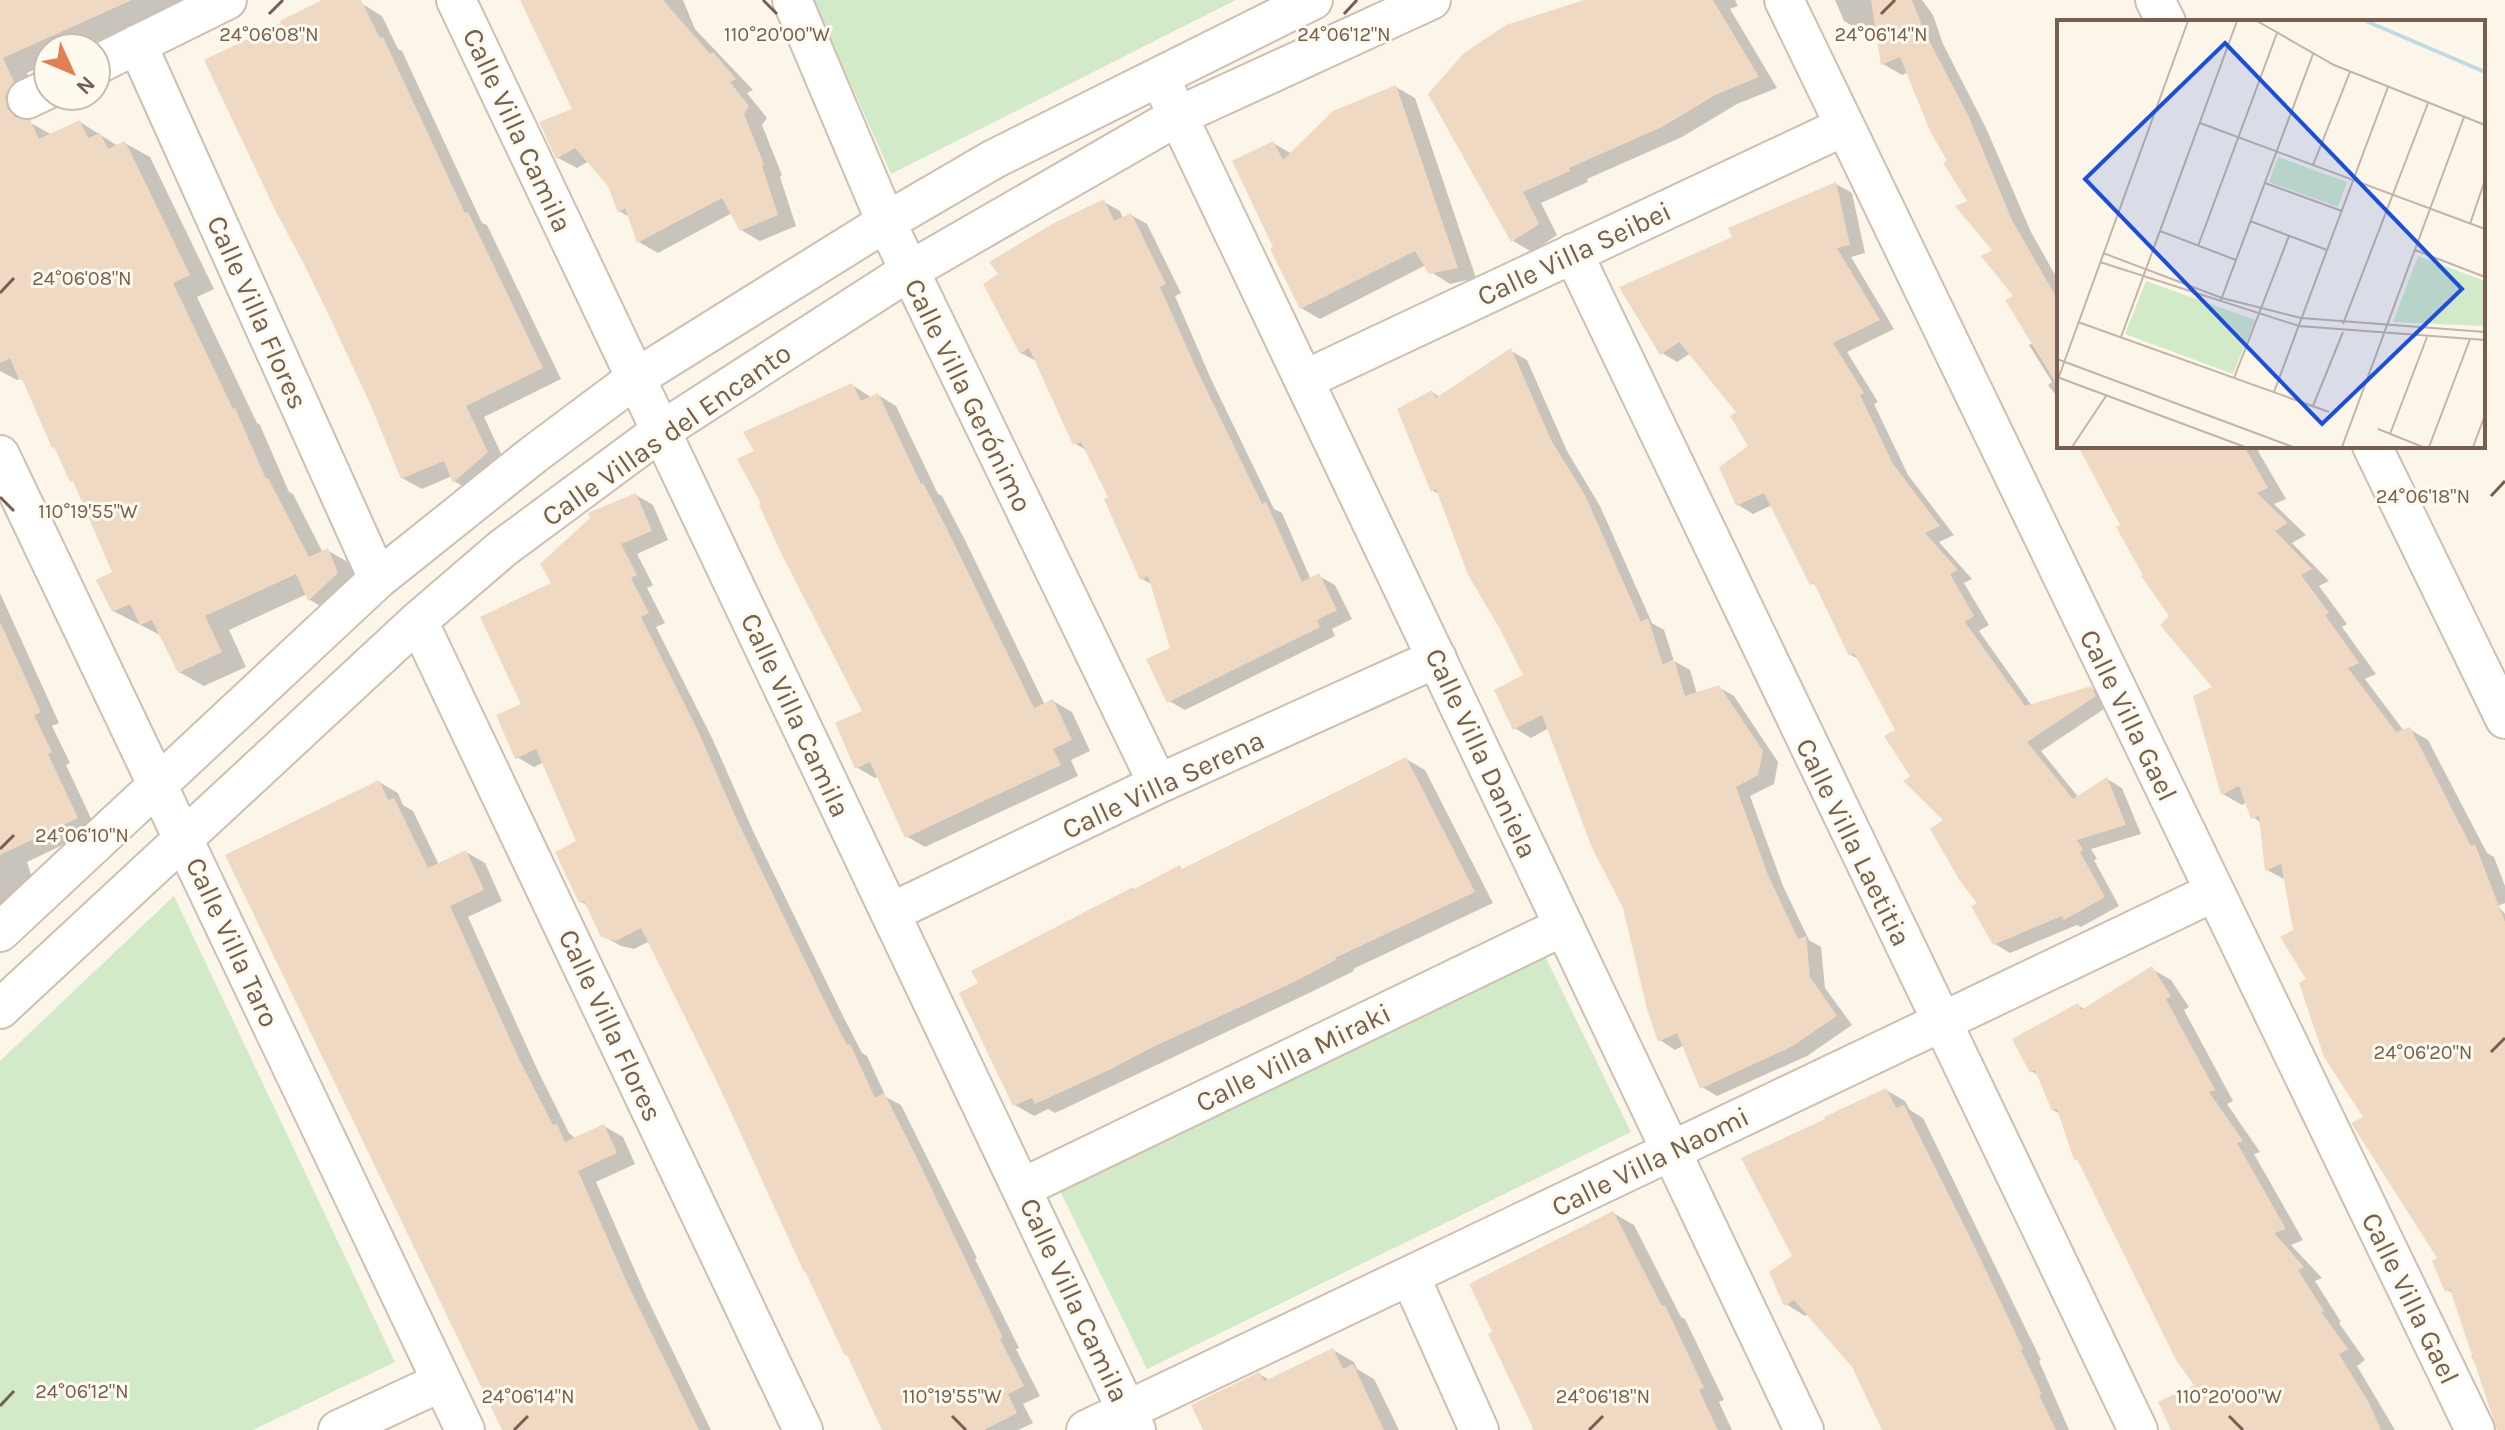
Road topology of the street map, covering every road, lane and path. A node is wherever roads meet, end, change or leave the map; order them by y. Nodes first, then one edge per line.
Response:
1 (227, 0) edge
2 (456, 0) edge
3 (792, 0) edge
4 (1313, 0) edge
5 (1431, 0) edge
6 (1784, 0) edge
7 (2155, 0) edge
8 (2165, 20) edge
9 (137, 44) junction
10 (112, 57) edge
11 (1159, 76) junction
12 (1178, 116) junction
13 (1845, 126) junction
14 (886, 222) junction
15 (1573, 253) junction
16 (909, 271) junction
17 (636, 378) junction
18 (1304, 380) junction
19 (661, 431) junction
20 (2373, 448) edge
21 (0, 455) edge
22 (378, 579) junction
23 (418, 621) junction
24 (1437, 658) junction
25 (2505, 719) edge
26 (1158, 784) junction
27 (158, 786) junction
28 (183, 837) junction
29 (2214, 892) junction
30 (890, 913) junction
31 (1564, 926) junction
32 (0, 932) edge
33 (0, 1009) edge
34 (1940, 1022) junction
35 (1671, 1150) junction
36 (1022, 1188) junction
37 (1410, 1276) junction
38 (441, 1382) junction
39 (1131, 1420) edge
40 (338, 1430) edge
41 (465, 1430) edge
42 (803, 1430) edge
43 (1086, 1430) edge
44 (1479, 1430) edge
45 (1804, 1430) edge
46 (2138, 1430) edge
47 (2475, 1430) edge

1 - 9 street
2 - 17 street, Calle Villa Camila
3 - 14 street, Calle Villa Gerónimo
4 - 11 street, Calle Villas del Encanto
5 - 12 street, Calle Villas del Encanto
6 - 13 street, Calle Villa Gael
7 - 8 street
9 - 10 street
9 - 22 street, Calle Villa Flores
11 - 12 street, Calle Villa Daniela
11 - 14 street, Calle Villas del Encanto
12 - 16 street, Calle Villas del Encanto
12 - 18 street, Calle Villa Daniela
13 - 15 street, Calle Villa Seibei
13 - 29 street, Calle Villa Gael
14 - 16 street, Calle Villa Gerónimo
14 - 17 street, Calle Villas del Encanto
15 - 18 street, Calle Villa Seibei
15 - 34 street, Calle Villa Laetitia
16 - 19 street, Calle Villas del Encanto
16 - 26 street, Calle Villa Gerónimo
17 - 19 street, Calle Villa Camila
17 - 22 street, Calle Villas del Encanto
18 - 24 street, Calle Villa Daniela
19 - 23 street, Calle Villas del Encanto
19 - 30 street, Calle Villa Camila
20 - 25 street
21 - 27 street, Calle Villa Taro
22 - 27 street, Calle Villas del Encanto
23 - 28 street, Calle Villas del Encanto
23 - 42 street, Calle Villa Flores
24 - 26 street, Calle Villa Serena
24 - 31 street, Calle Villa Daniela
26 - 30 street, Calle Villa Serena
27 - 28 street, Calle Villa Taro
27 - 32 street, Calle Villas del Encanto
28 - 33 street, Calle Villas del Encanto
28 - 38 street, Calle Villa Taro
29 - 34 street, Calle Villa Naomi
29 - 47 street, Calle Villa Gael
30 - 36 street, Calle Villa Camila
31 - 35 street, Calle Villa Daniela
31 - 36 street, Calle Villa Miraki
34 - 35 street, Calle Villa Naomi
34 - 46 street, Calle Villa Laetitia
35 - 37 street, Calle Villa Naomi
35 - 45 street, Calle Villa Daniela
36 - 39 street, Calle Villa Camila
37 - 39 street, Calle Villa Naomi
37 - 44 street
38 - 40 street
38 - 41 street, Calle Villa Taro
39 - 43 street, Calle Villa Naomi

